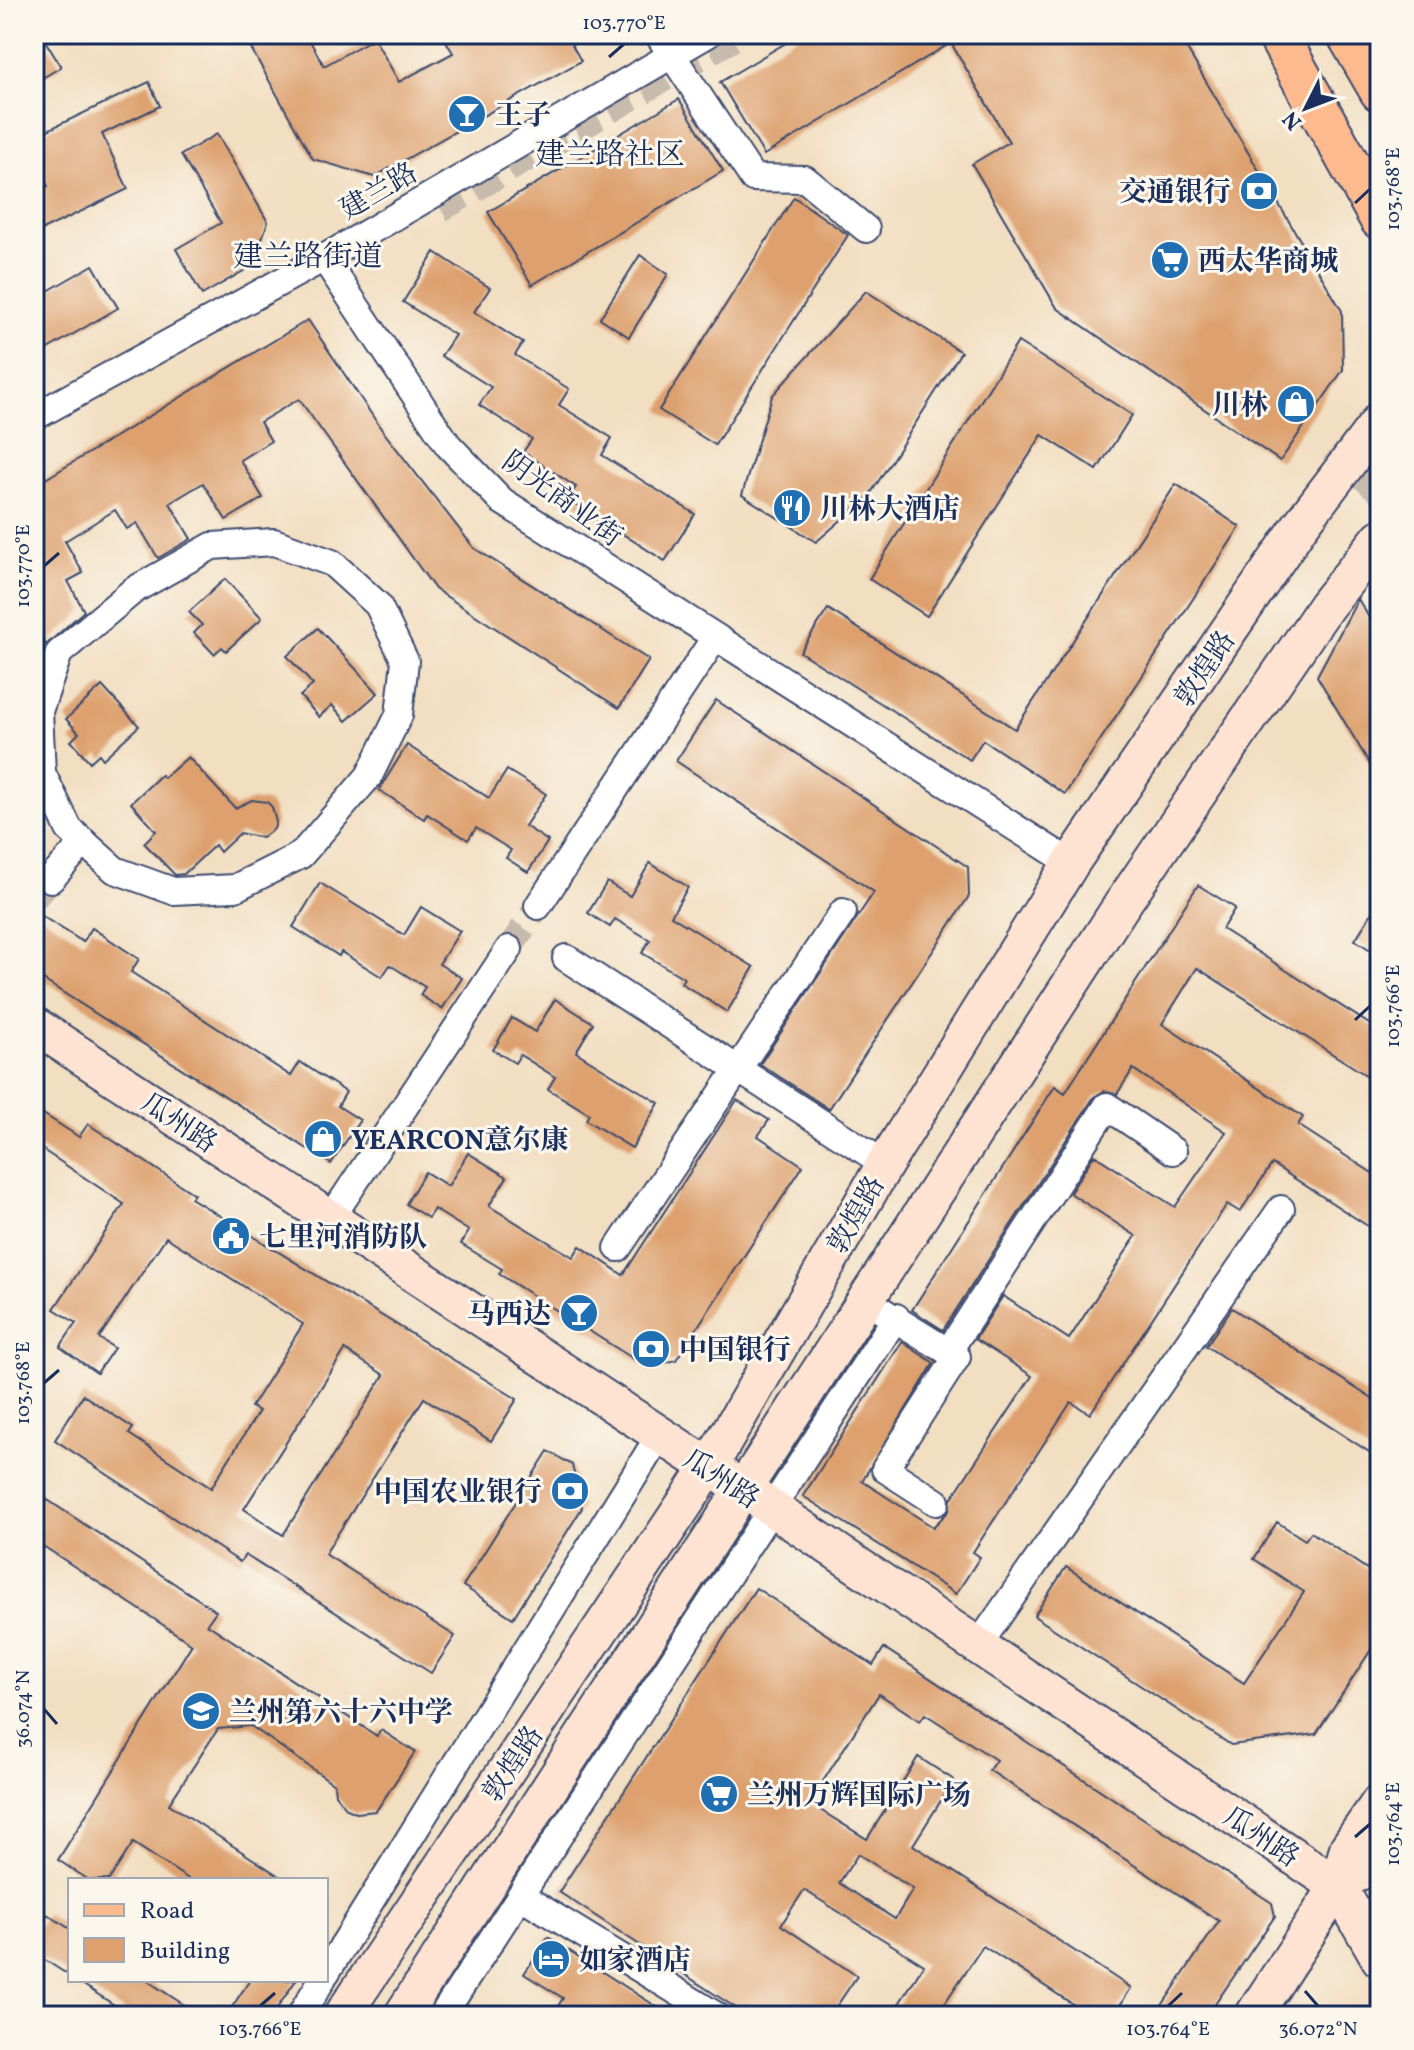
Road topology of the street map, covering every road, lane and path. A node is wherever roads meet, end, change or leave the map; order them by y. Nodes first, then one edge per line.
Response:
1 (708, 34) edge
2 (1277, 34) edge
3 (1347, 34) edge
4 (665, 44) edge
5 (1380, 91) edge
6 (1380, 219) edge
7 (866, 229) dead end
8 (324, 258) junction
9 (34, 417) edge
10 (1380, 420) edge
11 (1380, 538) edge
12 (714, 639) junction
13 (84, 842) junction
14 (1071, 863) junction
15 (51, 879) tunnel mouth
16 (538, 906) tunnel mouth
17 (843, 912) dead end
18 (509, 949) tunnel mouth
19 (566, 958) dead end
20 (34, 1025) edge
21 (738, 1068) junction
22 (1173, 1151) dead end
23 (885, 1164) junction
24 (1281, 1209) dead end
25 (329, 1221) junction
26 (618, 1248) dead end
27 (881, 1310) junction
28 (948, 1352) junction
29 (659, 1436) junction
30 (708, 1469) junction
31 (743, 1489) junction
32 (936, 1502) dead end
33 (772, 1511) junction
34 (977, 1647) junction
35 (1380, 1802) edge
36 (1380, 1850) edge
37 (1338, 1886) junction
38 (521, 1896) junction
39 (1380, 1959) edge
40 (328, 1970) edge
41 (321, 1982) edge
42 (300, 2016) edge
43 (342, 2016) edge
44 (402, 2016) edge
45 (442, 2016) edge
46 (717, 2016) edge
47 (1253, 2016) edge

1 - 4 street, 建兰路
2 - 6 main road
3 - 5 main road
4 - 7 street
4 - 8 street, 建兰路
8 - 9 street, 建兰路
8 - 12 street, 阴光商业街
10 - 14 main road, 敦煌路
11 - 27 main road, 敦煌路
12 - 14 street, 阴光商业街
12 - 16 street
13 - 13 street
13 - 15 street
14 - 23 main road, 敦煌路
17 - 21 street
18 - 25 street
19 - 21 street
20 - 25 main road, 瓜州路
21 - 23 street
21 - 26 street
22 - 28 street
23 - 30 main road, 敦煌路
24 - 34 street
25 - 29 main road, 瓜州路
27 - 28 street
27 - 31 main road, 敦煌路
27 - 33 street
28 - 32 street
29 - 30 main road, 瓜州路
29 - 40 street
30 - 31 main road, 瓜州路
30 - 43 main road, 敦煌路
31 - 33 main road, 瓜州路
31 - 44 main road, 敦煌路
33 - 34 main road, 瓜州路
33 - 38 street
34 - 37 main road, 瓜州路
35 - 37 main road
36 - 37 main road
37 - 39 main road, 瓜州路
37 - 47 main road
38 - 45 street
38 - 46 street
41 - 42 street

